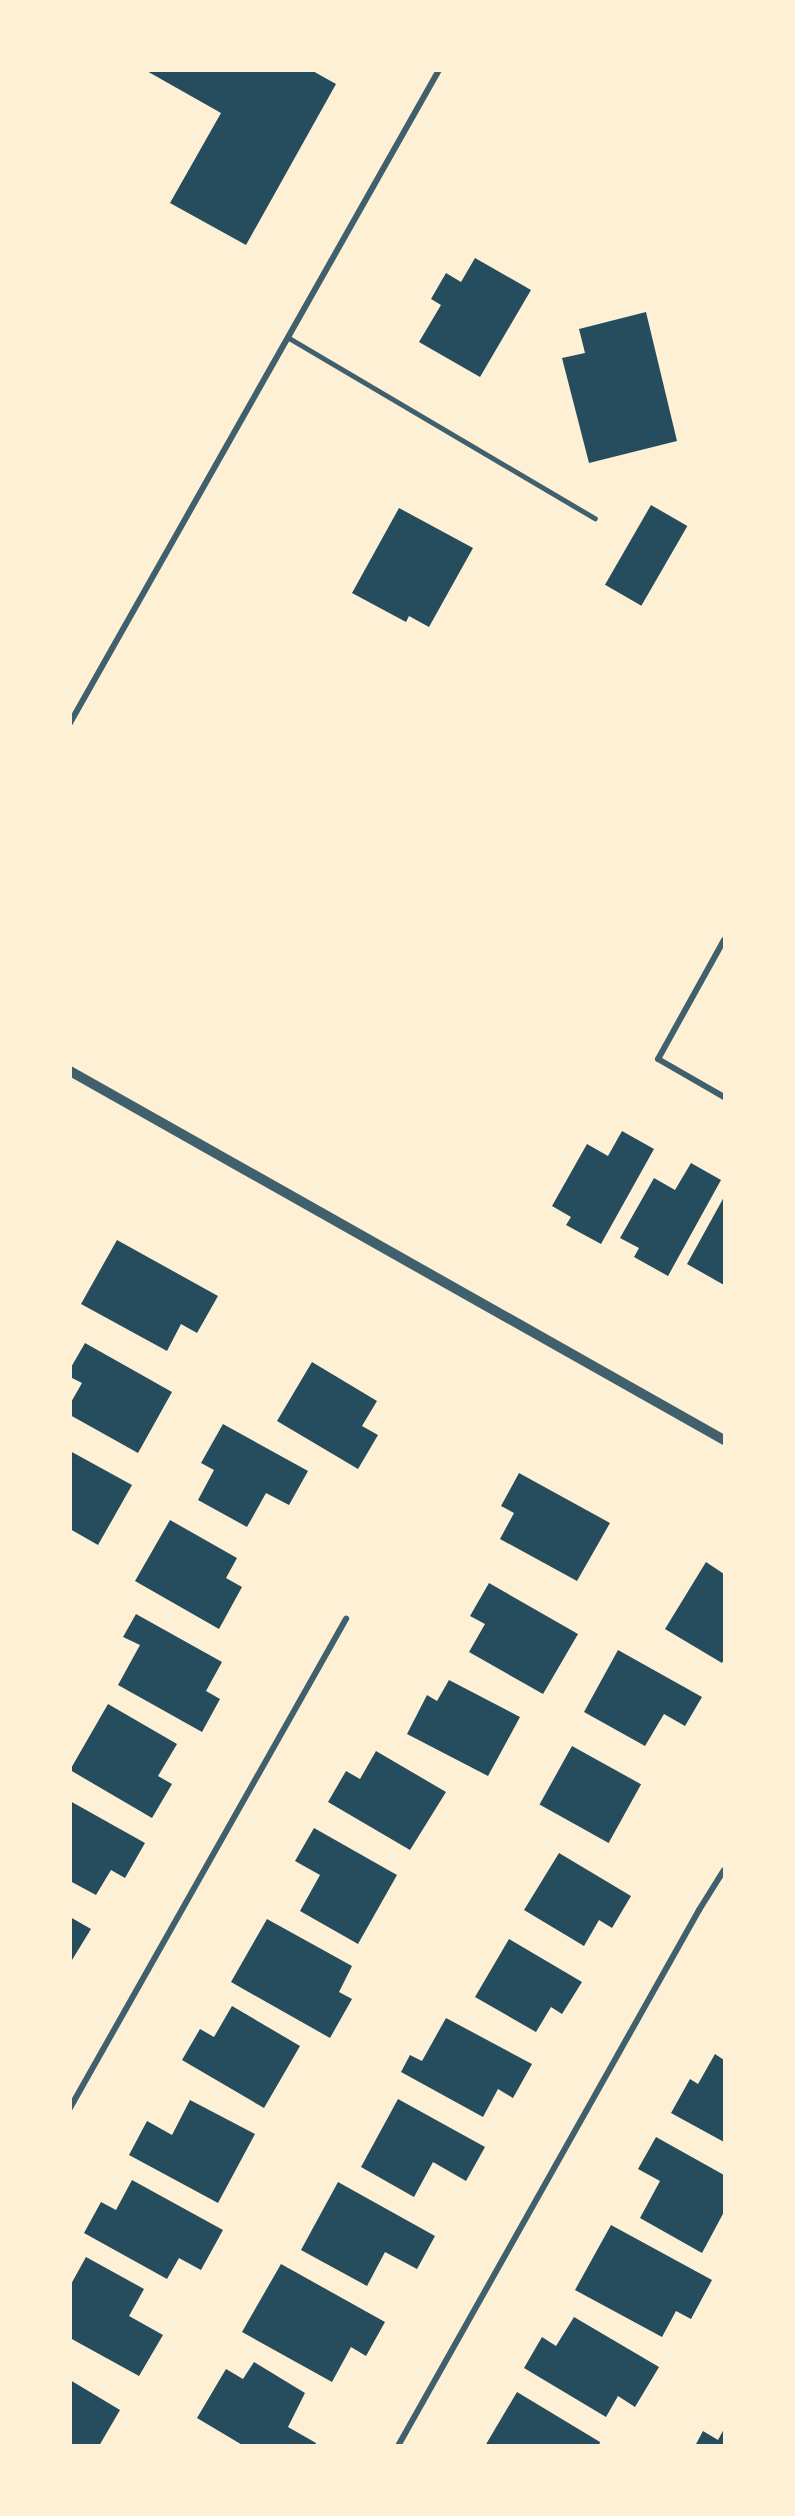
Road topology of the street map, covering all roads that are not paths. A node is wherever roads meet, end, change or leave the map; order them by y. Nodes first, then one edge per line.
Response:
1 (439, 70) edge
2 (289, 338) junction
3 (595, 518) dead end
4 (70, 723) edge
5 (724, 940) edge
6 (70, 1071) edge
7 (724, 1097) edge
8 (724, 1440) edge
9 (345, 1619) dead end
10 (724, 1870) edge
11 (70, 2108) edge
12 (398, 2445) edge

1 - 2 street
2 - 3 lane
2 - 4 street
5 - 7 street
6 - 8 street
9 - 11 street
10 - 12 street

